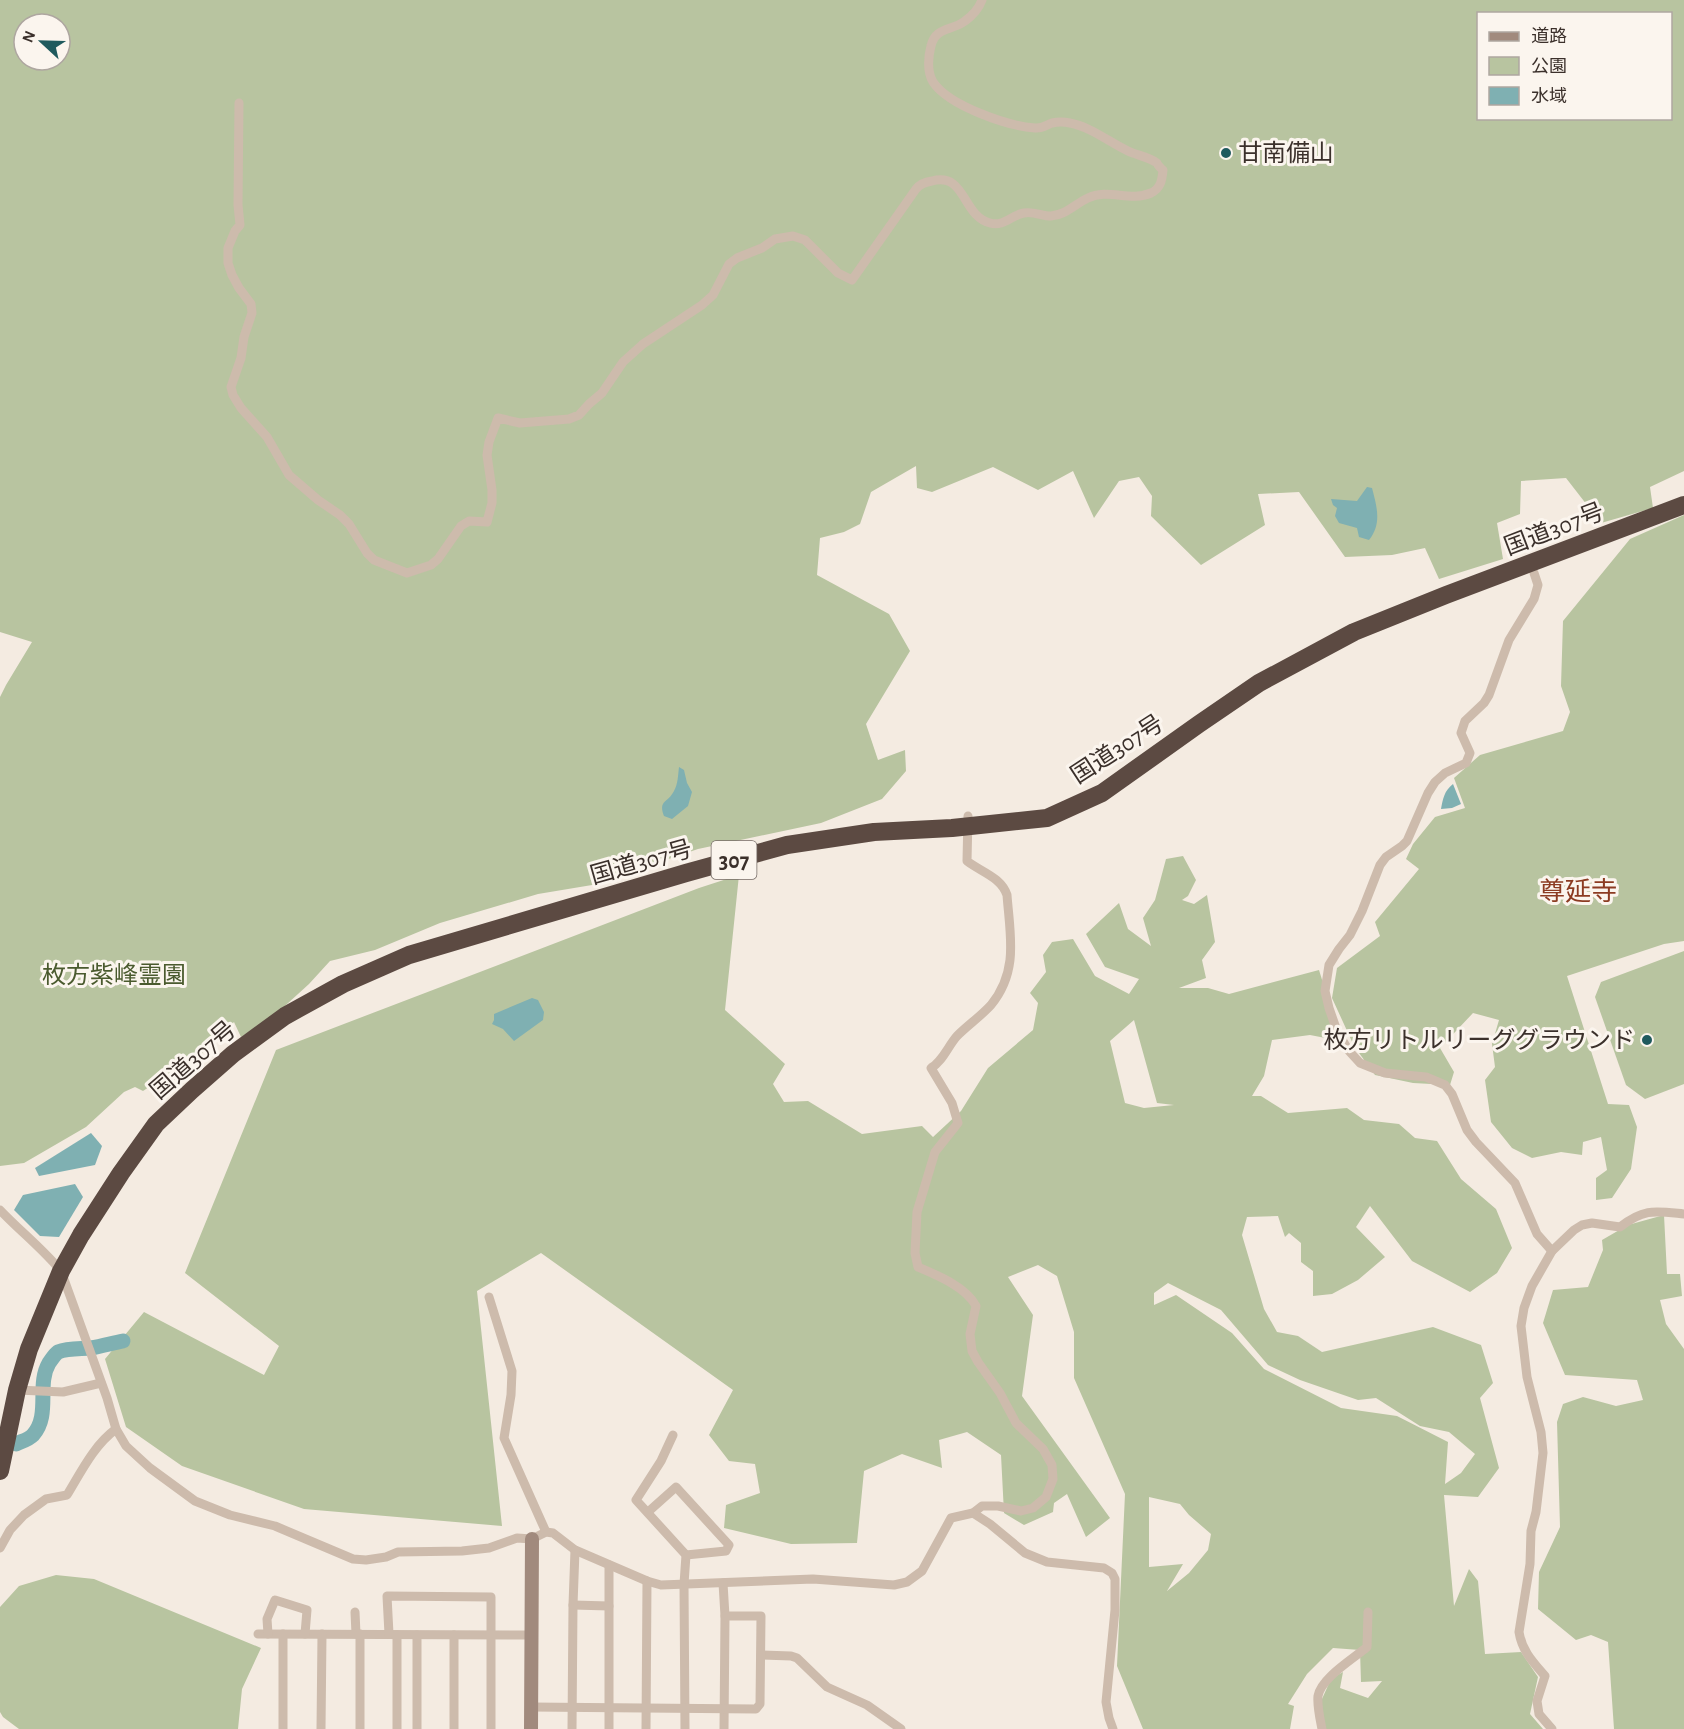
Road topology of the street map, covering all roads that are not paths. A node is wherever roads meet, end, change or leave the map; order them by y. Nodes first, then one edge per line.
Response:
1 (982, 0) edge
2 (239, 103) dead end
3 (1684, 505) edge
4 (1534, 573) dead end
5 (968, 821) junction
6 (0, 1210) edge
7 (1684, 1214) edge
8 (1552, 1251) junction
9 (61, 1271) junction
10 (489, 1298) dead end
11 (101, 1383) junction
12 (17, 1390) junction
13 (116, 1429) junction
14 (673, 1435) dead end
15 (0, 1471) edge
16 (648, 1512) junction
17 (973, 1514) junction
18 (546, 1532) junction
19 (532, 1539) junction
20 (0, 1548) edge
21 (575, 1550) junction
22 (686, 1554) junction
23 (609, 1565) junction
24 (647, 1581) junction
25 (723, 1583) junction
26 (684, 1584) junction
27 (573, 1605) junction
28 (609, 1606) junction
29 (355, 1612) dead end
30 (1368, 1612) dead end
31 (725, 1616) junction
32 (283, 1634) junction
33 (305, 1634) junction
34 (322, 1634) junction
35 (358, 1634) junction
36 (393, 1635) junction
37 (417, 1635) junction
38 (454, 1635) junction
39 (491, 1635) junction
40 (531, 1635) junction
41 (761, 1655) junction
42 (531, 1707) junction
43 (572, 1707) junction
44 (609, 1708) junction
45 (646, 1708) junction
46 (685, 1708) junction
47 (724, 1708) junction
48 (283, 1729) edge
49 (321, 1729) edge
50 (360, 1729) edge
51 (397, 1729) edge
52 (417, 1729) edge
53 (454, 1729) edge
54 (490, 1729) edge
55 (531, 1729) edge
56 (572, 1729) edge
57 (609, 1729) edge
58 (646, 1729) edge
59 (685, 1729) edge
60 (724, 1729) edge
61 (901, 1729) edge
62 (1113, 1729) edge
63 (1322, 1729) edge
64 (1552, 1729) edge

1 - 2 street
3 - 5 highway, 国道307号 / 307
4 - 8 street
5 - 9 highway, 国道307号 / 307
5 - 17 street
6 - 9 street
7 - 8 street
8 - 64 street
9 - 11 street
9 - 12 highway, 国道307号 / 307
10 - 18 street
11 - 12 street
11 - 13 street
12 - 15 highway, 国道307号 / 307
13 - 19 street
13 - 20 street
14 - 16 street
16 - 22 street
16 - 22 street
17 - 25 street
17 - 62 street
18 - 19 street
18 - 21 street
19 - 40 street
21 - 23 street
21 - 27 street
22 - 26 street
23 - 24 street
23 - 28 street
24 - 26 street
24 - 45 street
25 - 26 street
25 - 31 street
26 - 46 street
27 - 28 street
27 - 43 street
28 - 44 street
29 - 35 street
30 - 63 street
31 - 41 street
31 - 47 street
32 - 33 street
32 - 33 street
32 - 48 street
33 - 34 street
34 - 35 street
34 - 49 street
35 - 36 street
35 - 50 street
36 - 37 street
36 - 39 street
36 - 51 street
37 - 38 street
37 - 52 street
38 - 39 street
38 - 53 street
39 - 40 street
39 - 54 street
40 - 42 street
41 - 47 street
41 - 61 street
42 - 43 street
42 - 55 street
43 - 44 street
43 - 56 street
44 - 45 street
44 - 57 street
45 - 46 street
45 - 58 street
46 - 47 street
46 - 59 street
47 - 60 street

